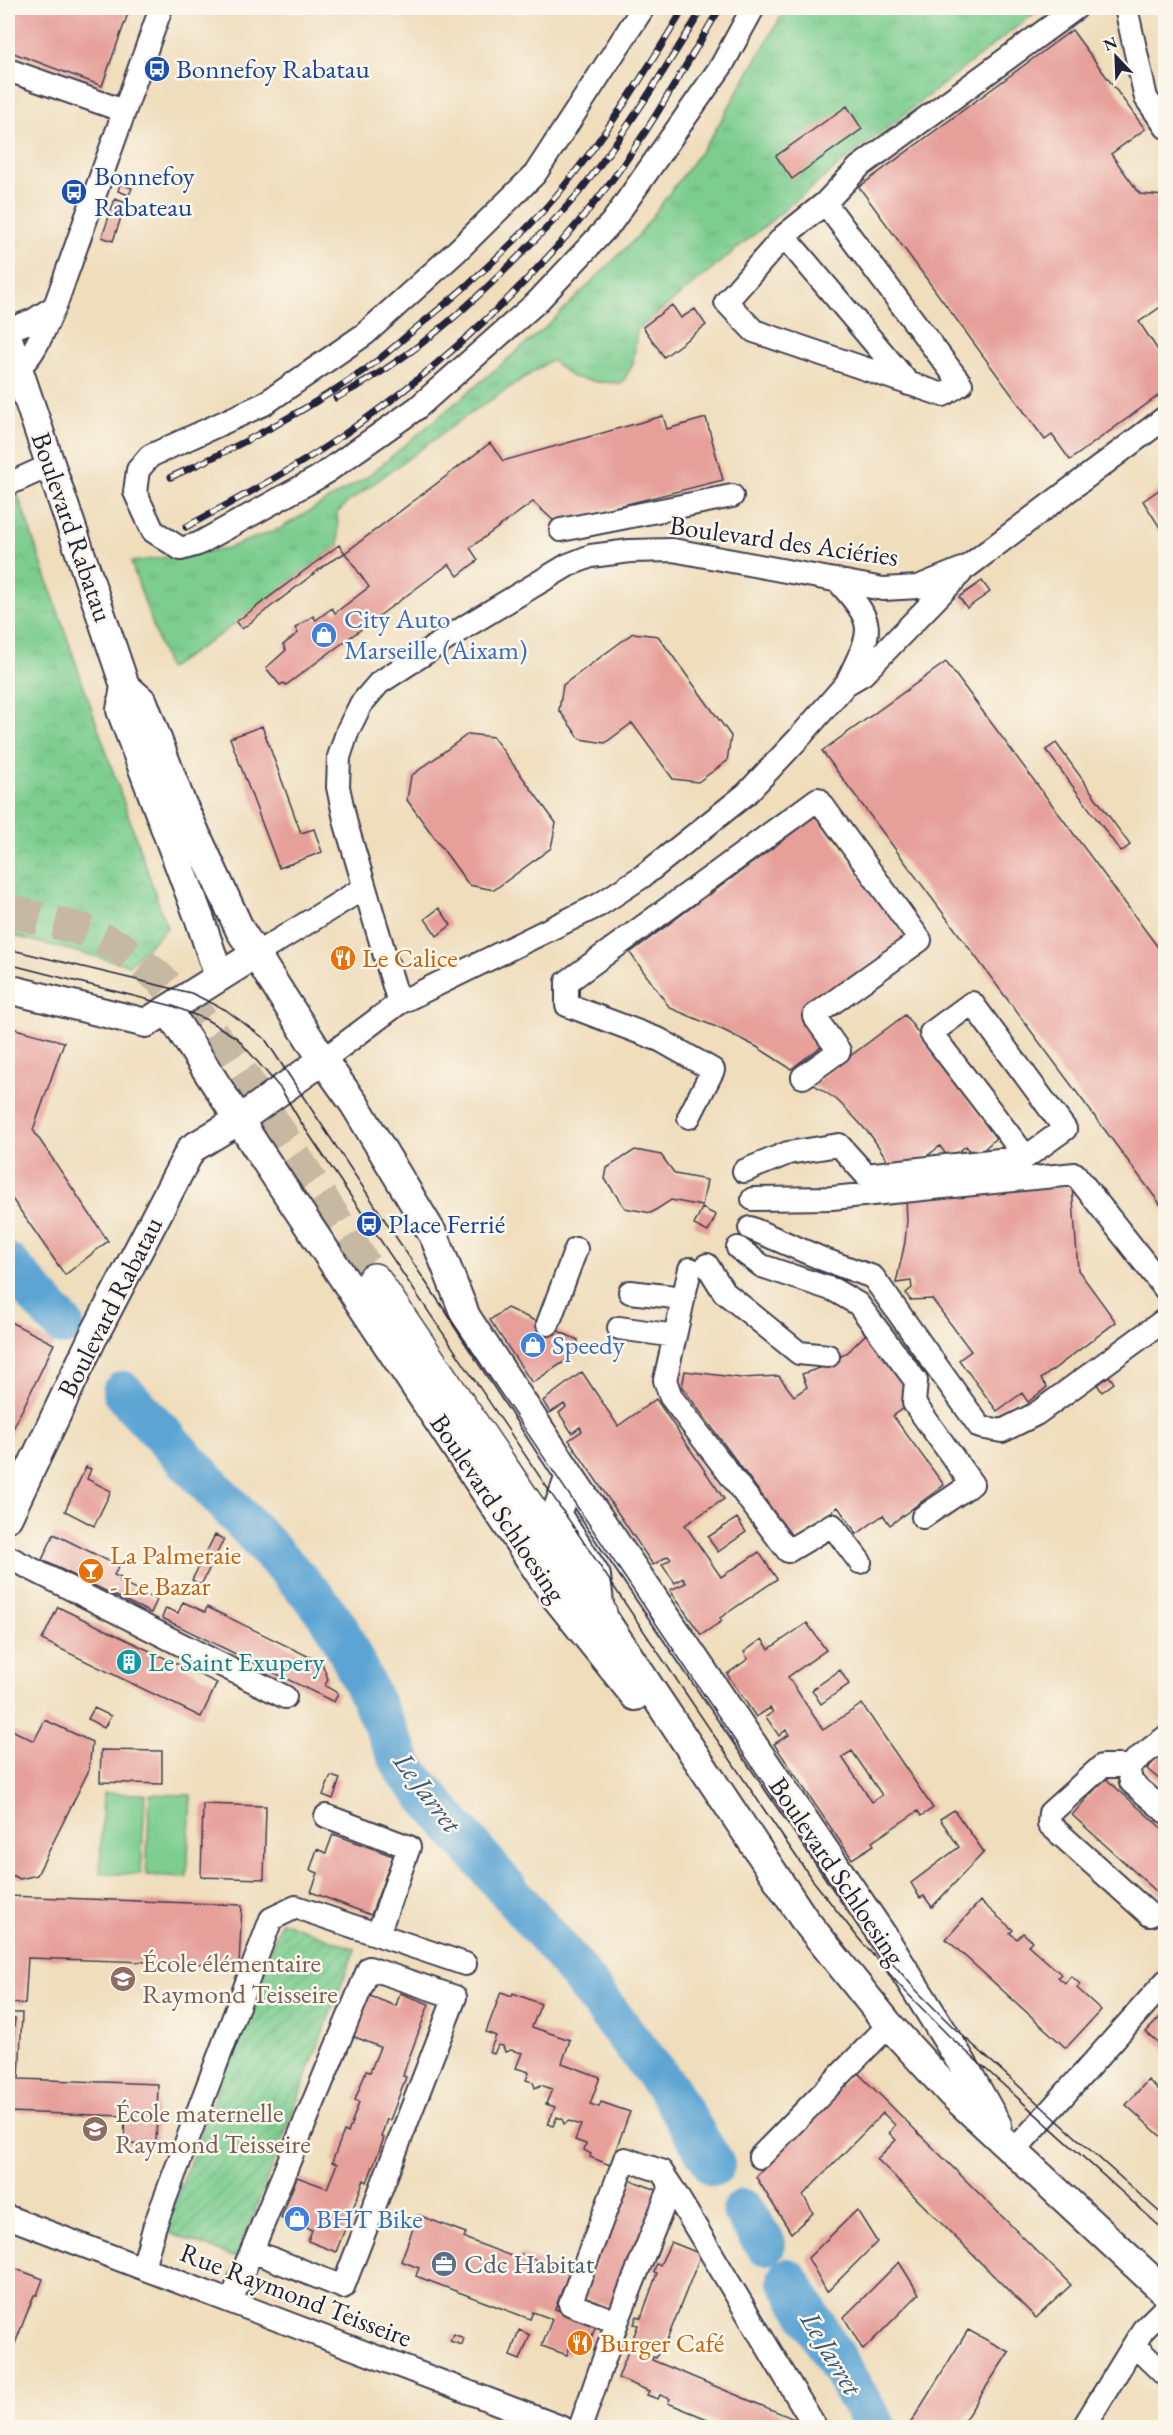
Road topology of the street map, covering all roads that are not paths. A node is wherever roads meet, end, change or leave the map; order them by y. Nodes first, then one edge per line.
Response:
1 (160, 8) edge
2 (643, 8) edge
3 (753, 8) edge
4 (1076, 8) edge
5 (1126, 8) edge
6 (8, 70) edge
7 (124, 111) junction
8 (1166, 127) edge
9 (825, 203) junction
10 (784, 236) junction
11 (55, 306) junction
12 (8, 330) edge
13 (8, 339) edge
14 (13, 370) edge
15 (910, 385) junction
16 (1166, 417) edge
17 (51, 465) junction
18 (13, 482) dead end
19 (732, 496) dead end
20 (561, 530) dead end
21 (967, 567) junction
22 (837, 580) junction
23 (846, 684) junction
24 (125, 686) junction
25 (364, 888) junction
26 (256, 954) junction
27 (219, 976) junction
28 (8, 989) edge
29 (399, 1003) junction
30 (168, 1010) junction
31 (323, 1060) junction
32 (804, 1077) dead end
33 (689, 1117) dead end
34 (238, 1120) junction
35 (1026, 1157) junction
36 (744, 1171) dead end
37 (753, 1199) dead end
38 (750, 1228) dead end
39 (738, 1248) dead end
40 (576, 1249) dead end
41 (374, 1280) tunnel mouth
42 (1166, 1290) edge
43 (630, 1292) dead end
44 (683, 1298) junction
45 (1166, 1319) edge
46 (548, 1324) dead end
47 (619, 1328) dead end
48 (675, 1336) junction
49 (828, 1356) dead end
50 (570, 1476) junction
51 (8, 1517) edge
52 (923, 1517) dead end
53 (8, 1557) edge
54 (860, 1562) dead end
55 (600, 1613) junction
56 (285, 1697) dead end
57 (1166, 1737) edge
58 (1128, 1766) junction
59 (1166, 1812) edge
60 (327, 1816) dead end
61 (777, 1879) junction
62 (1150, 1915) dead end
63 (378, 1934) junction
64 (465, 1964) dead end
65 (1166, 1981) edge
66 (890, 2025) junction
67 (1013, 2152) junction
68 (760, 2157) dead end
69 (670, 2186) junction
70 (8, 2217) edge
71 (252, 2251) junction
72 (144, 2267) junction
73 (1166, 2293) edge
74 (231, 2301) junction
75 (1166, 2307) edge
76 (617, 2322) junction
77 (1134, 2345) junction
78 (1166, 2376) edge
79 (563, 2427) edge
80 (580, 2427) edge
81 (816, 2427) edge
82 (1083, 2427) edge

1 - 7 street
2 - 3 street
4 - 9 street
5 - 8 street
6 - 7 street
7 - 11 street
9 - 10 street
9 - 15 street
10 - 15 street
10 - 15 street
11 - 12 street
11 - 14 street
13 - 14 main road, Boulevard Rabatau
14 - 17 main road, Boulevard Rabatau
16 - 21 street, Boulevard des Aciéries
17 - 18 street
17 - 24 main road, Boulevard Rabatau
19 - 20 street
21 - 22 street, Boulevard des Aciéries
21 - 23 street
22 - 23 street
22 - 25 street, Boulevard des Aciéries
23 - 29 street
24 - 26 main road, Boulevard Rabatau
24 - 27 main road, Boulevard Rabatau
25 - 26 street
25 - 29 street, Boulevard des Aciéries
26 - 27 main road
26 - 31 main road, Boulevard Rabatau
27 - 30 main road
28 - 30 main road
29 - 31 street
30 - 34 main road, Boulevard Schloesing
31 - 34 main road, Boulevard Rabatau
31 - 50 main road, Boulevard Schloesing
32 - 33 street
34 - 51 main road, Boulevard Rabatau
34 - 61 main road, Boulevard Schloesing
35 - 35 street
35 - 36 street
37 - 42 street
38 - 45 street
39 - 52 street
40 - 46 street
41 - 55 highway
43 - 44 street
44 - 48 street
44 - 49 street
47 - 48 street
48 - 54 street
50 - 55 main road, Boulevard Schloesing
50 - 67 main road, Boulevard Schloesing
53 - 56 street
55 - 61 main road, Boulevard Schloesing
57 - 58 street
58 - 59 street
58 - 62 street
60 - 63 street
61 - 66 main road, Boulevard Schloesing
63 - 64 street
63 - 72 street
65 - 67 street
66 - 67 main road, Boulevard Schloesing
66 - 68 street
67 - 73 main road, Boulevard Schloesing
69 - 76 street
69 - 76 street
69 - 81 street
70 - 72 street, Rue Raymond Teisseire
71 - 71 street
71 - 74 street
72 - 74 street, Rue Raymond Teisseire
74 - 79 street, Rue Raymond Teisseire
75 - 77 street
76 - 80 street
77 - 78 street
77 - 82 street

